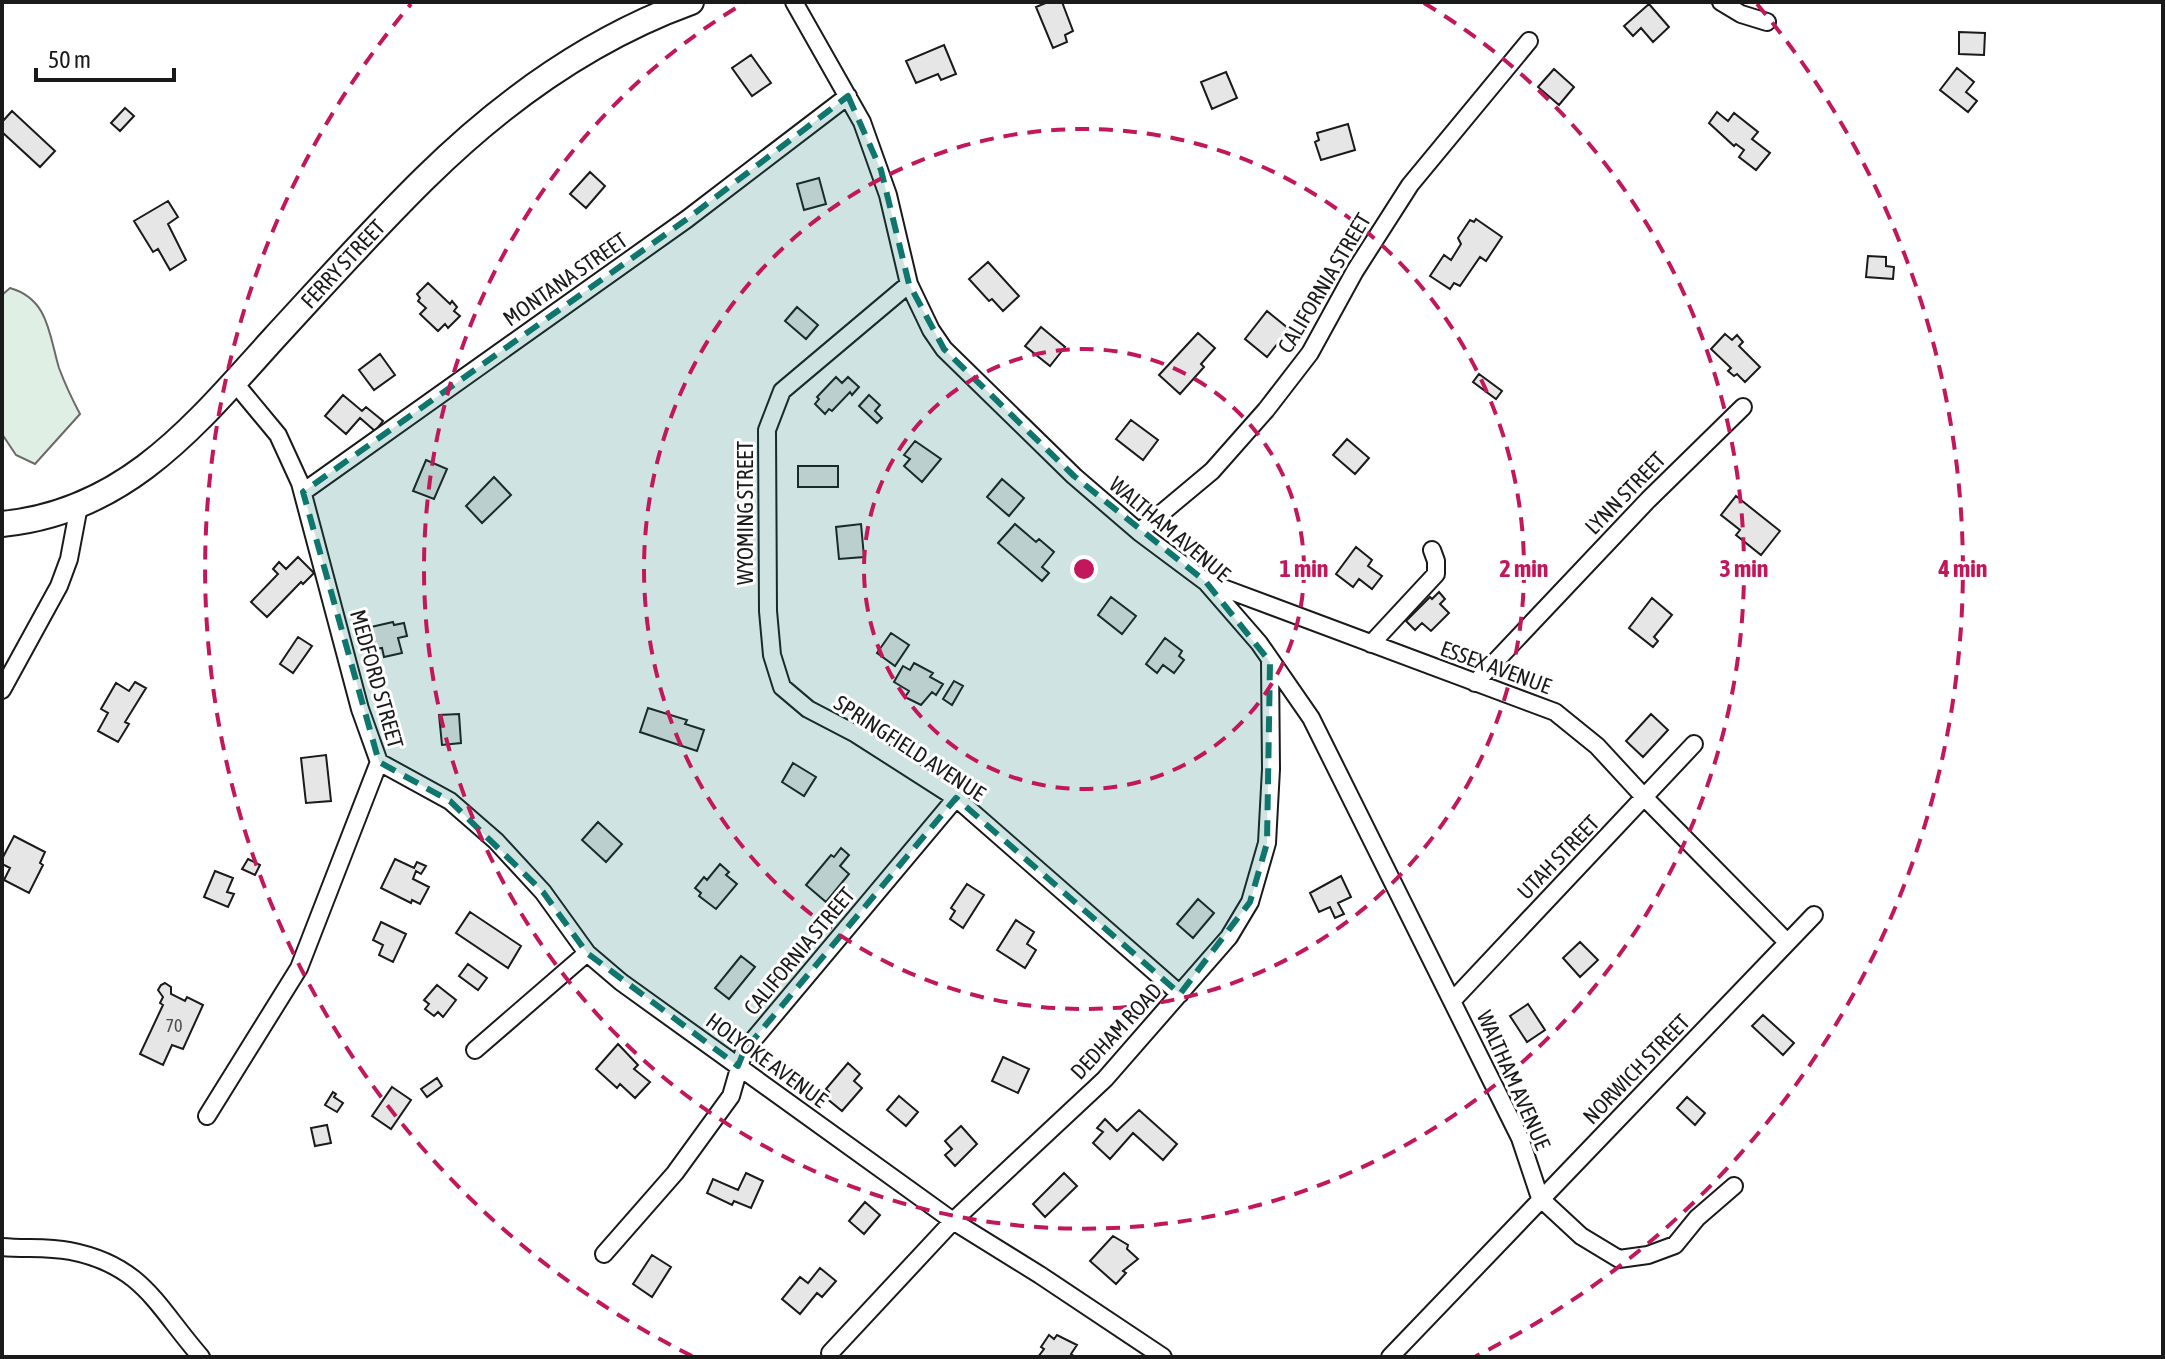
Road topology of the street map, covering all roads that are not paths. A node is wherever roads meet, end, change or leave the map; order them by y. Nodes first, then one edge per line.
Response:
1 (691, 2) edge
2 (794, 2) edge
3 (1721, 2) edge
4 (1767, 22) dead end
5 (1529, 41) dead end
6 (848, 96) junction
7 (909, 284) junction
8 (234, 382) junction
9 (1743, 407) dead end
10 (303, 492) junction
11 (79, 506) junction
12 (2, 524) edge
13 (1139, 532) junction
14 (1432, 550) dead end
15 (1206, 582) junction
16 (768, 611) joint
17 (1371, 644) junction
18 (1270, 662) junction
19 (1475, 683) junction
20 (2, 690) edge
21 (1296, 697) junction
22 (1269, 712) junction
23 (1694, 744) dead end
24 (379, 762) junction
25 (956, 798) junction
26 (1645, 798) junction
27 (1814, 915) dead end
28 (1787, 942) junction
29 (587, 953) junction
30 (1180, 994) junction
31 (1453, 1000) junction
32 (475, 1050) dead end
33 (738, 1066) junction
34 (207, 1116) dead end
35 (1734, 1186) dead end
36 (1540, 1198) junction
37 (953, 1221) junction
38 (2, 1247) edge
39 (604, 1254) dead end
40 (830, 1353) dead end
41 (201, 1357) edge
42 (1163, 1357) edge
43 (1390, 1357) edge

1 - 8 main road, FERRY STREET
2 - 6 street, WALTHAM AVENUE
3 - 4 street
5 - 13 street, CALIFORNIA STREET
6 - 7 street, WALTHAM AVENUE
6 - 10 street, MONTANA STREET
7 - 13 street, WALTHAM AVENUE
7 - 16 street, WYOMING STREET
8 - 10 street, MEDFORD STREET
8 - 11 main road, FERRY STREET
9 - 19 street, LYNN STREET
10 - 24 street, MEDFORD STREET
11 - 12 main road, FERRY STREET
11 - 20 street
13 - 15 street, WALTHAM AVENUE
14 - 17 street
15 - 17 street, ESSEX AVENUE
15 - 18 street, WALTHAM AVENUE
16 - 25 street, SPRINGFIELD AVENUE
17 - 19 street, ESSEX AVENUE
18 - 21 street, WALTHAM AVENUE
18 - 22 street, DEDHAM ROAD
19 - 26 street, ESSEX AVENUE
21 - 22 street
21 - 31 street, WALTHAM AVENUE
22 - 30 street, DEDHAM ROAD
23 - 26 street, UTAH STREET
24 - 29 street, HOLYOKE AVENUE
24 - 34 street, MEDFORD STREET
25 - 30 street, SPRINGFIELD AVENUE
25 - 33 street, CALIFORNIA STREET
26 - 28 street, ESSEX AVENUE
26 - 31 street, UTAH STREET
27 - 28 street, NORWICH STREET
28 - 36 street, NORWICH STREET
29 - 32 street
29 - 33 street, HOLYOKE AVENUE
30 - 37 street, DEDHAM ROAD
31 - 36 street, WALTHAM AVENUE
33 - 37 street, HOLYOKE AVENUE
33 - 39 street, CALIFORNIA STREET
35 - 36 street
36 - 43 street, NORWICH STREET
37 - 40 street, DEDHAM ROAD
37 - 42 street, HOLYOKE AVENUE
38 - 41 street

